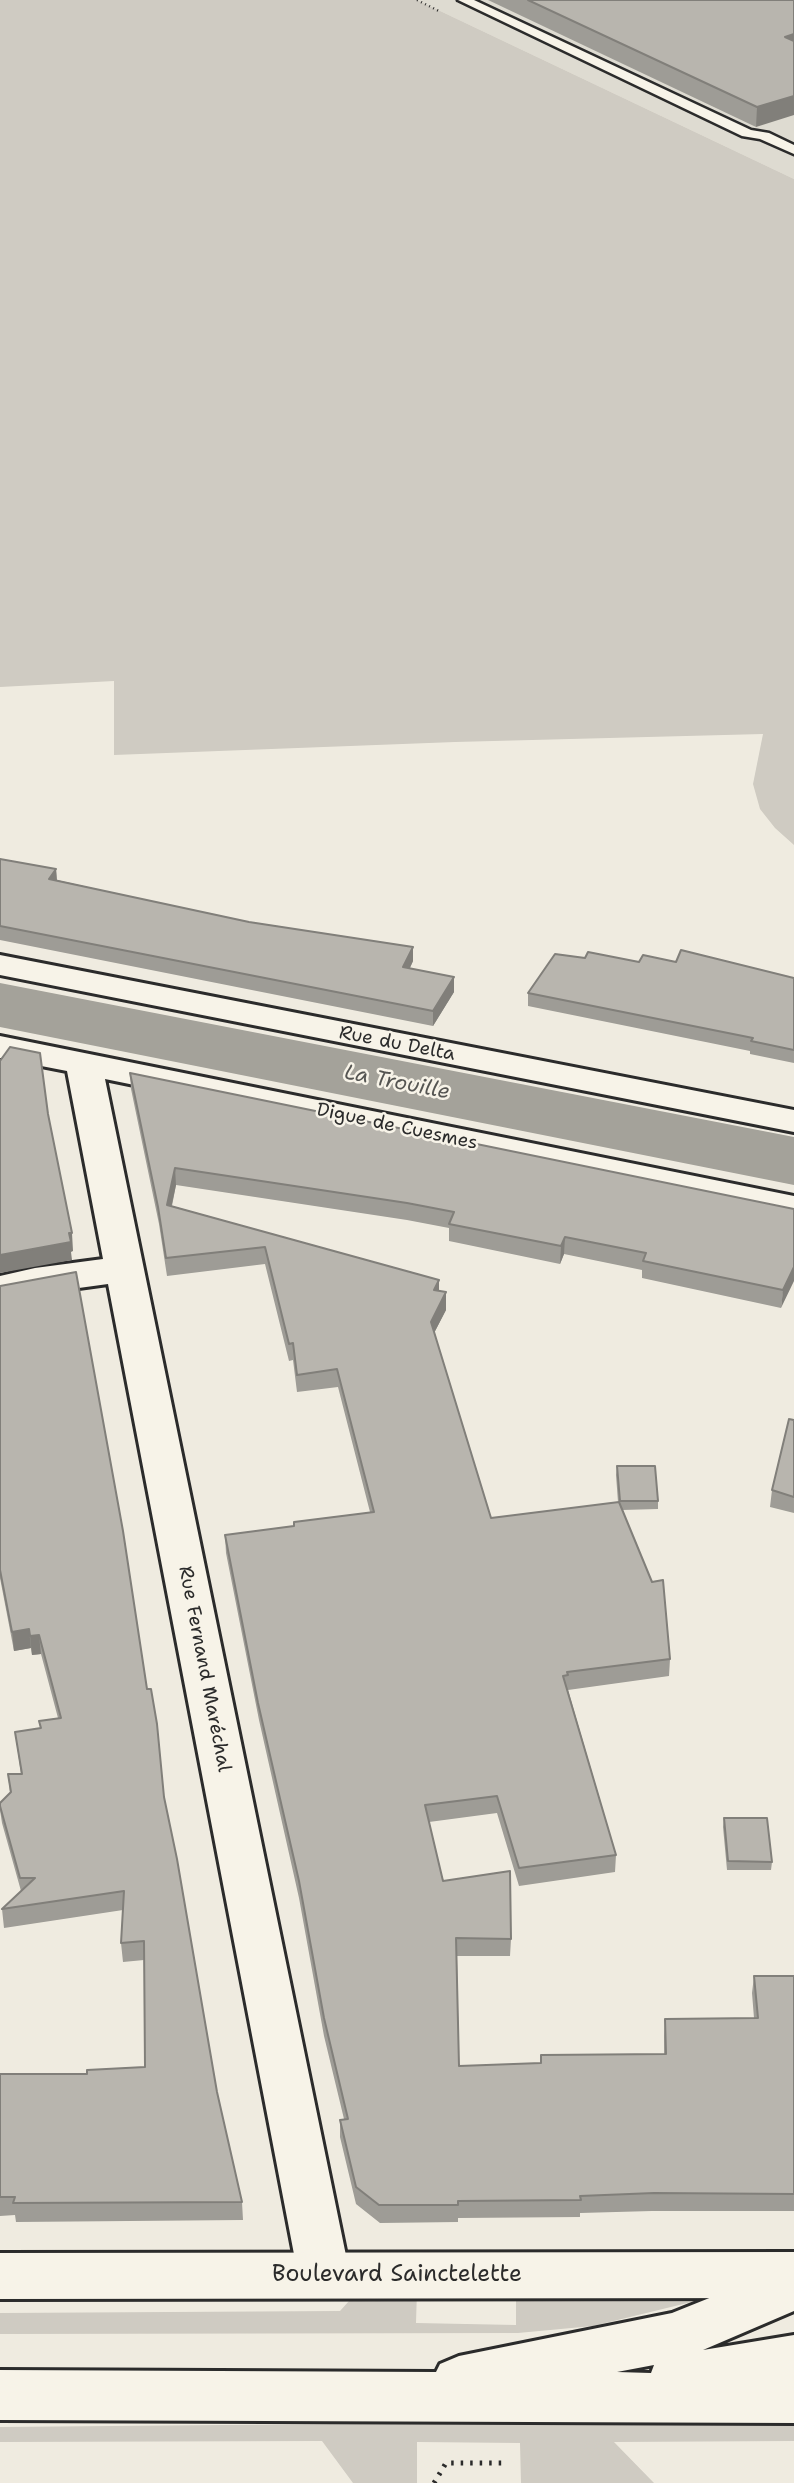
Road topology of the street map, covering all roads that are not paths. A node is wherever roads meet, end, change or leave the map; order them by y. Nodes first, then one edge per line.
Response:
1 (464, 0) edge
2 (794, 150) edge
3 (0, 965) edge
4 (0, 1047) edge
5 (83, 1062) junction
6 (794, 1121) edge
7 (794, 1208) edge
8 (125, 1269) junction
9 (0, 1289) edge
10 (324, 2275) junction
11 (794, 2275) edge
12 (0, 2276) edge
13 (794, 2287) edge
14 (794, 2358) edge
15 (0, 2395) edge
16 (381, 2397) junction
17 (577, 2397) junction
18 (794, 2398) edge

1 - 2 lane
3 - 6 main road, Rue du Delta
4 - 5 main road, Digue de Cuesmes
5 - 7 main road, Digue de Cuesmes
5 - 8 main road, Rue Fernand Maréchal
8 - 9 main road
8 - 10 main road, Rue Fernand Maréchal
10 - 11 main road, Boulevard Sainctelette
10 - 12 main road, Boulevard Sainctelette
13 - 16 main road
14 - 17 main road
15 - 16 main road
16 - 17 main road
17 - 18 main road

